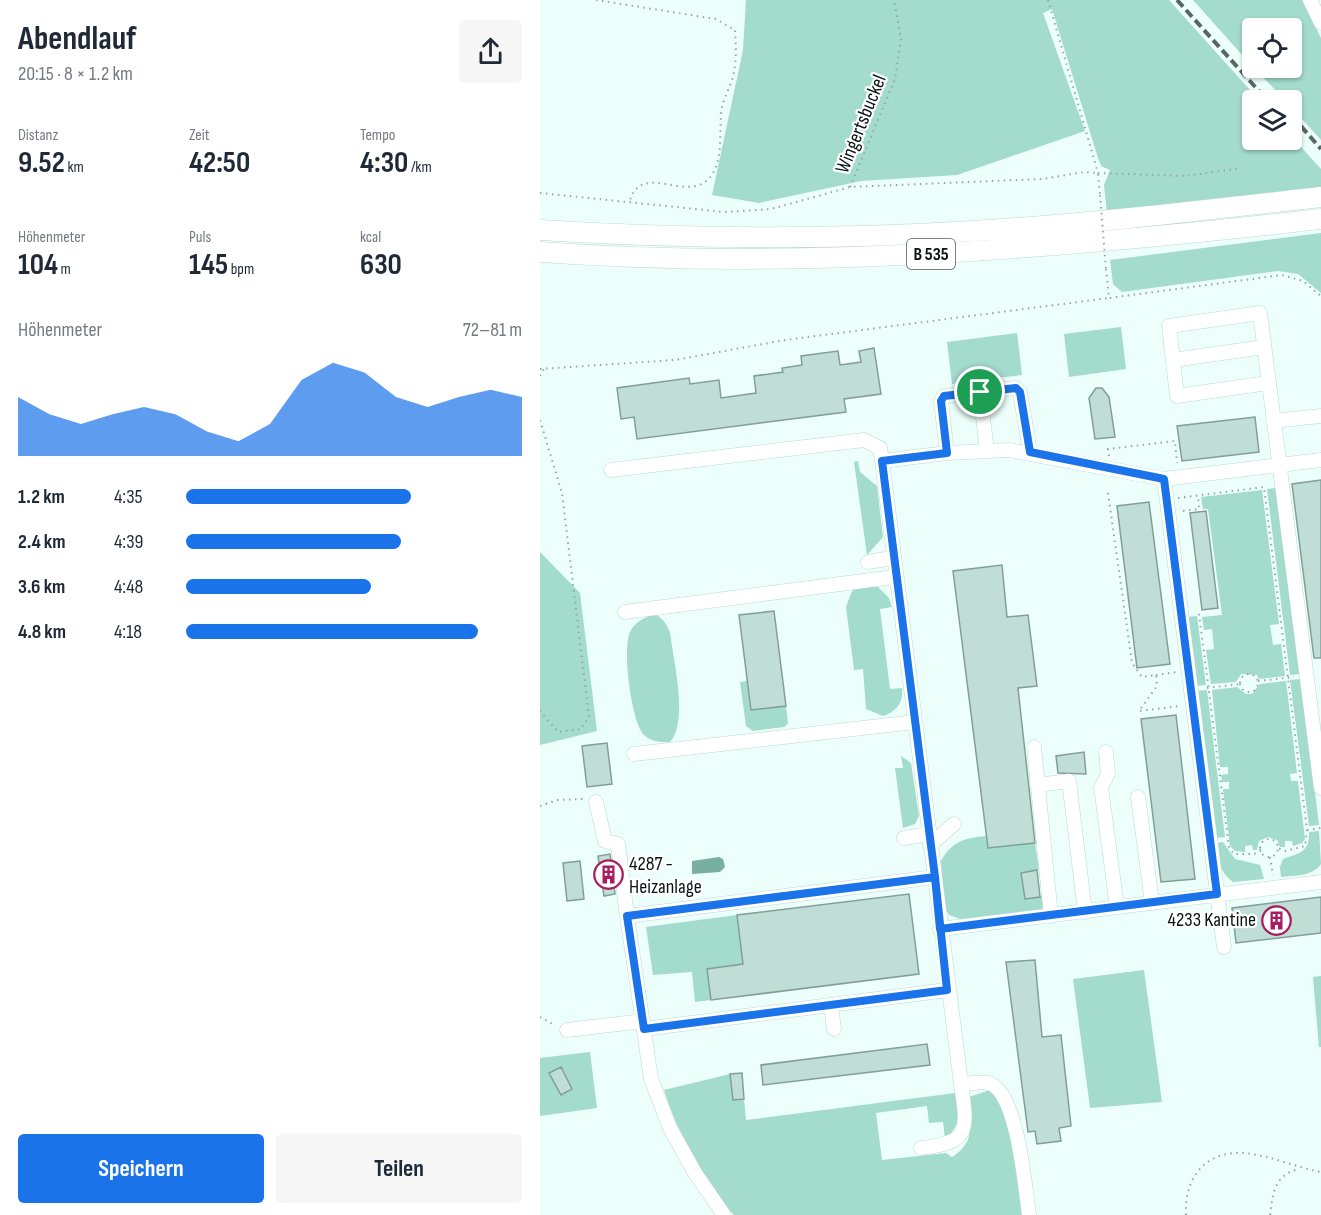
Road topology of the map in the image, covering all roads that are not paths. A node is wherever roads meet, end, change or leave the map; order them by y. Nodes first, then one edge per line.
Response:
1 (1310, 0) edge
2 (1321, 23) edge
3 (1321, 197) edge
4 (1321, 219) edge
5 (540, 230) edge
6 (540, 252) edge
7 (1264, 347) junction
8 (1173, 360) junction
9 (1268, 383) junction
10 (980, 392) junction
11 (1321, 416) edge
12 (1274, 421) junction
13 (987, 451) junction
14 (1030, 452) junction
15 (947, 453) junction
16 (1321, 460) edge
17 (882, 461) junction
18 (1278, 465) junction
19 (611, 470) dead end
20 (1171, 479) junction
21 (868, 562) dead end
22 (896, 565) junction
23 (625, 612) dead end
24 (915, 722) junction
25 (1034, 747) dead end
26 (1106, 752) dead end
27 (634, 754) dead end
28 (1037, 785) junction
29 (1321, 788) edge
30 (1138, 797) dead end
31 (596, 802) road end
32 (954, 824) dead end
33 (904, 838) dead end
34 (930, 839) junction
35 (935, 877) junction
36 (1321, 882) edge
37 (1217, 894) junction
38 (1152, 903) junction
39 (1117, 907) junction
40 (1085, 912) junction
41 (627, 916) junction
42 (1051, 916) junction
43 (940, 929) junction
44 (1224, 947) dead end
45 (947, 990) junction
46 (831, 1005) junction
47 (643, 1025) junction
48 (834, 1029) dead end
49 (567, 1030) road end
50 (961, 1084) junction
51 (921, 1148) dead end
52 (718, 1212) edge
53 (1029, 1215) edge

1 - 2 street
3 - 5 highway, B 535
4 - 6 highway, B 535
7 - 8 street
7 - 8 street
7 - 9 street
8 - 9 street
9 - 12 street
10 - 13 street
10 - 14 street
10 - 15 street
11 - 12 street
12 - 18 street
13 - 14 street
13 - 15 street
14 - 20 street
15 - 17 street
16 - 18 street
17 - 19 street
17 - 22 street
18 - 20 street
18 - 29 street
20 - 37 street
21 - 22 street
22 - 23 street
22 - 24 street
24 - 27 street
24 - 34 street
25 - 28 street
26 - 39 street
28 - 40 street
28 - 42 street
30 - 38 street
31 - 41 street
32 - 34 street
33 - 34 street
34 - 35 street
35 - 41 street
35 - 43 street
36 - 37 street
37 - 38 street
37 - 44 street
38 - 39 street
39 - 40 street
40 - 42 street
41 - 47 street
42 - 43 street
43 - 45 street
45 - 46 street
45 - 50 street
46 - 47 street
46 - 48 street
47 - 49 street
47 - 52 street
50 - 51 street
50 - 53 street

